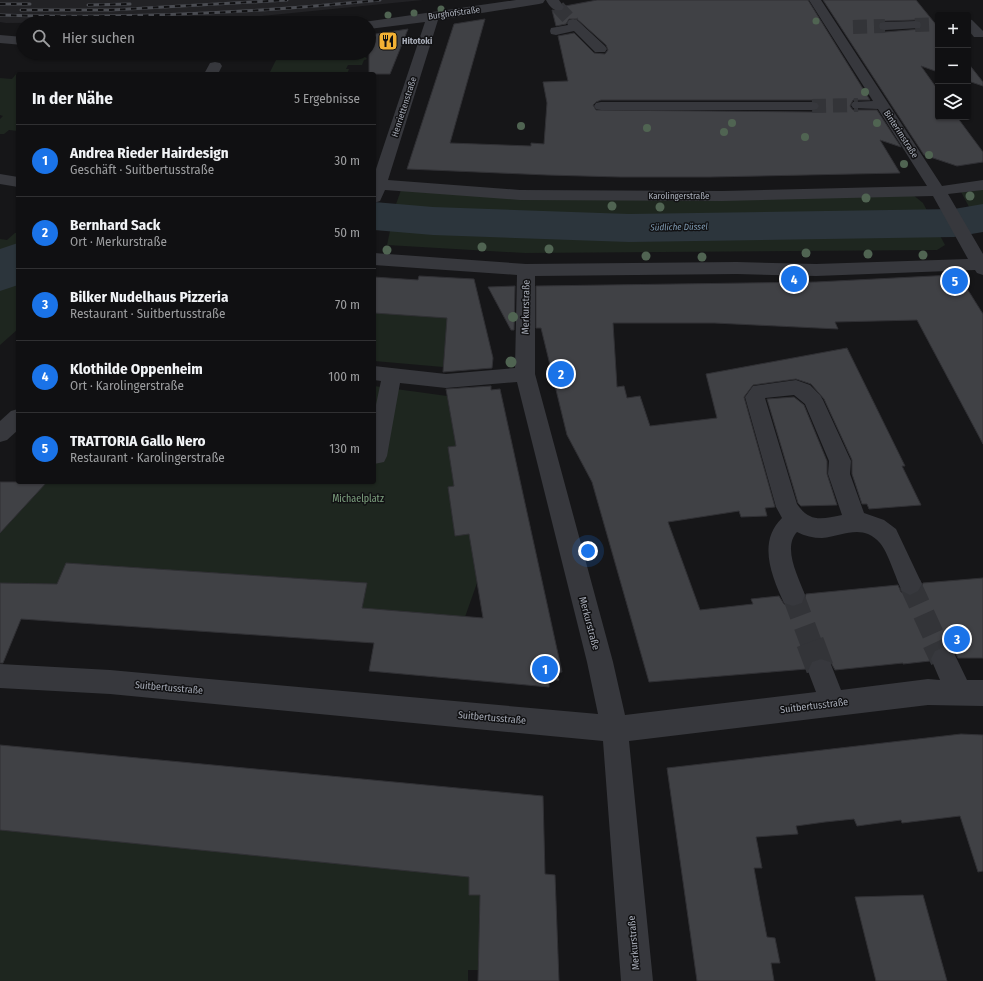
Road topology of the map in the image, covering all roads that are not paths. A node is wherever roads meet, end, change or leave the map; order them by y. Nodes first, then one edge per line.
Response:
1 (539, 0) edge
2 (815, 0) edge
3 (433, 17) junction
4 (376, 24) edge
5 (971, 24) edge
6 (915, 25) tunnel mouth
7 (885, 26) tunnel mouth
8 (981, 28) edge
9 (556, 31) dead end
10 (0, 39) edge
11 (16, 40) edge
12 (600, 49) dead end
13 (858, 105) tunnel mouth
14 (882, 105) junction
15 (601, 106) dead end
16 (812, 106) tunnel mouth
17 (0, 180) edge
18 (16, 182) edge
19 (983, 185) edge
20 (376, 186) edge
21 (376, 189) edge
22 (938, 191) junction
23 (376, 259) edge
24 (982, 266) edge
25 (526, 270) junction
26 (383, 374) edge
27 (525, 374) junction
28 (16, 419) edge
29 (0, 434) edge
30 (376, 456) dead end
31 (796, 519) junction
32 (856, 521) junction
33 (910, 584) tunnel mouth
34 (793, 595) tunnel mouth
35 (944, 659) tunnel mouth
36 (821, 671) tunnel mouth
37 (0, 676) edge
38 (971, 692) edge
39 (833, 703) junction
40 (615, 729) junction
41 (637, 981) edge

1 - 3 street, Burghofstraße
2 - 14 street, Binterimstraße
3 - 4 street, Burghofstraße
3 - 20 street, Henriettenstraße
5 - 8 street
6 - 7 street
9 - 12 street
10 - 11 street
13 - 14 street
14 - 22 street, Binterimstraße
15 - 16 street
17 - 18 street
19 - 22 street, Karolingerstraße
21 - 22 street, Karolingerstraße
22 - 24 street, Binterimstraße
23 - 25 street
24 - 25 street
25 - 27 street, Merkurstraße
26 - 27 street
26 - 30 street
27 - 40 street, Merkurstraße
28 - 29 street
31 - 32 street
31 - 32 street
31 - 34 street
32 - 33 street
35 - 38 street
36 - 39 street
37 - 40 street, Suitbertusstraße
38 - 39 street, Suitbertusstraße
39 - 40 street, Suitbertusstraße
40 - 41 street, Merkurstraße

